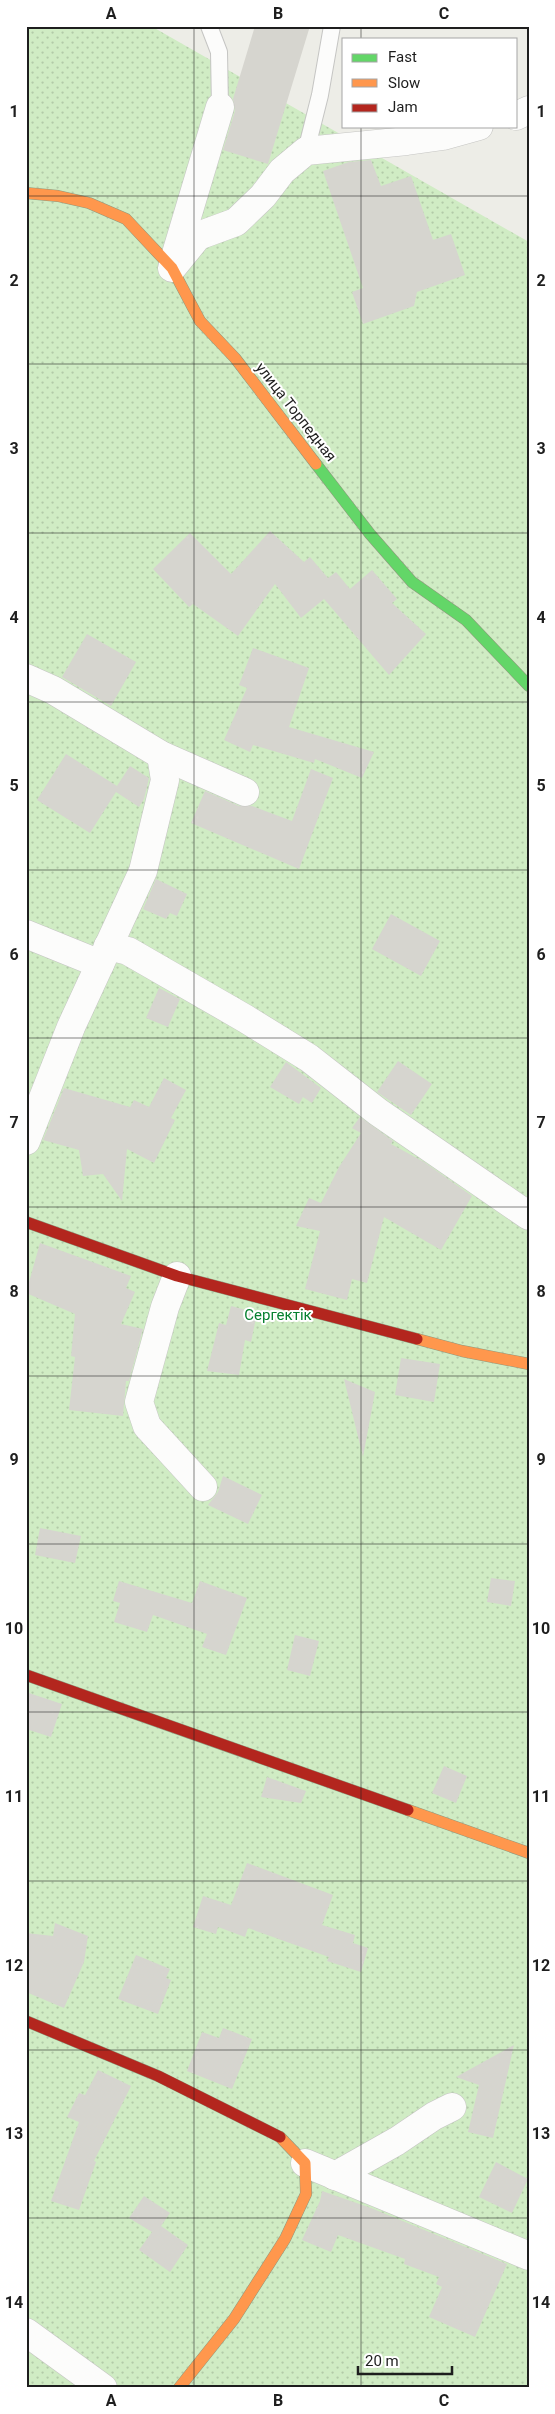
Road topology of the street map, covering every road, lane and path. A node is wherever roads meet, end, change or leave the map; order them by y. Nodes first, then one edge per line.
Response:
1 (209, 26) edge
2 (332, 26) edge
3 (220, 107) joint
4 (472, 128) edge
5 (306, 151) junction
6 (26, 194) edge
7 (172, 268) junction
8 (26, 678) edge
9 (529, 686) edge
10 (161, 755) junction
11 (245, 792) dead end
12 (26, 934) edge
13 (104, 955) junction
14 (26, 1141) edge
15 (529, 1216) edge
16 (26, 1222) edge
17 (176, 1276) junction
18 (529, 1364) edge
19 (203, 1487) dead end
20 (26, 1675) edge
21 (529, 1853) edge
22 (26, 2021) edge
23 (452, 2107) dead end
24 (305, 2163) junction
25 (335, 2176) junction
26 (529, 2256) edge
27 (26, 2332) edge
28 (103, 2388) edge
29 (179, 2388) edge

1 - 3 lane
2 - 5 lane
3 - 7 street
4 - 5 street
5 - 7 street
6 - 7 street, улица Торпедная
7 - 9 street, улица Торпедная
8 - 10 street
10 - 11 street
10 - 13 street
12 - 13 street
13 - 14 street
13 - 15 street
16 - 17 street
17 - 18 street
17 - 19 street
20 - 21 street
22 - 24 street
23 - 25 street
24 - 25 street
24 - 29 street
25 - 26 street
27 - 28 street

